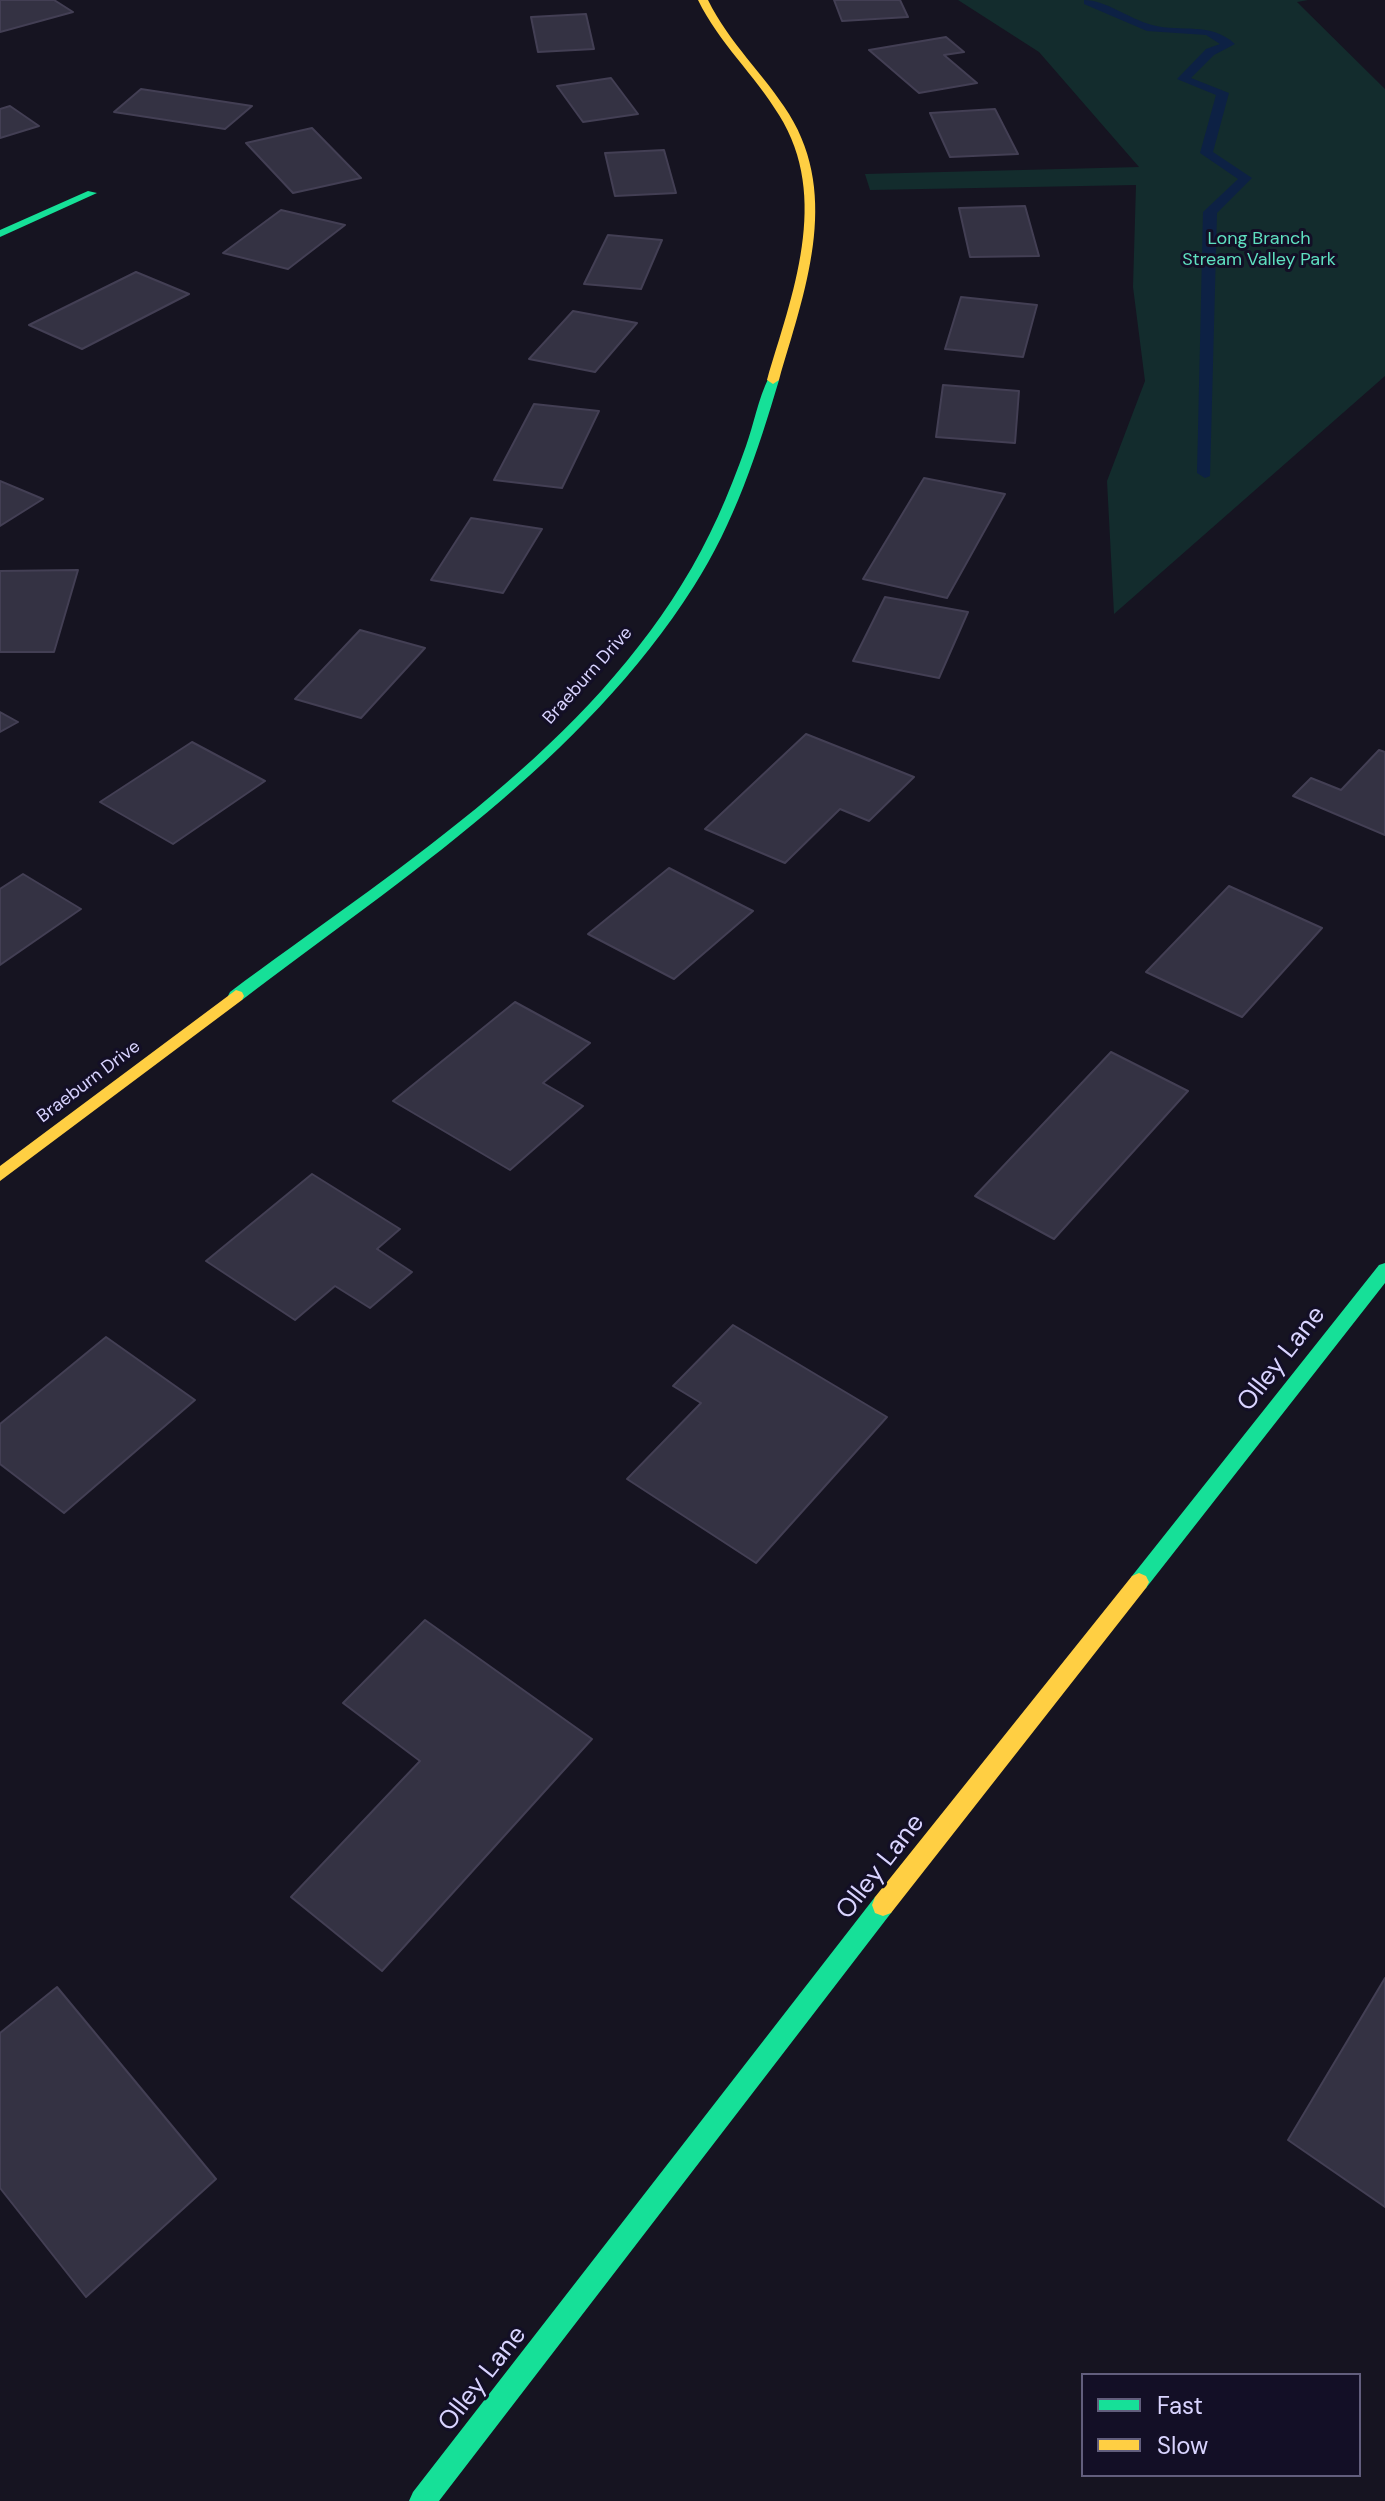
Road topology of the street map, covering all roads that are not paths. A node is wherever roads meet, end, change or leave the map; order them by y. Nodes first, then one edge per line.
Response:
1 (703, 0) edge
2 (92, 193) dead end
3 (0, 234) edge
4 (0, 1175) edge
5 (1385, 1270) edge
6 (422, 2501) edge

1 - 4 street, Braeburn Drive
2 - 3 street
5 - 6 street, Olley Lane

